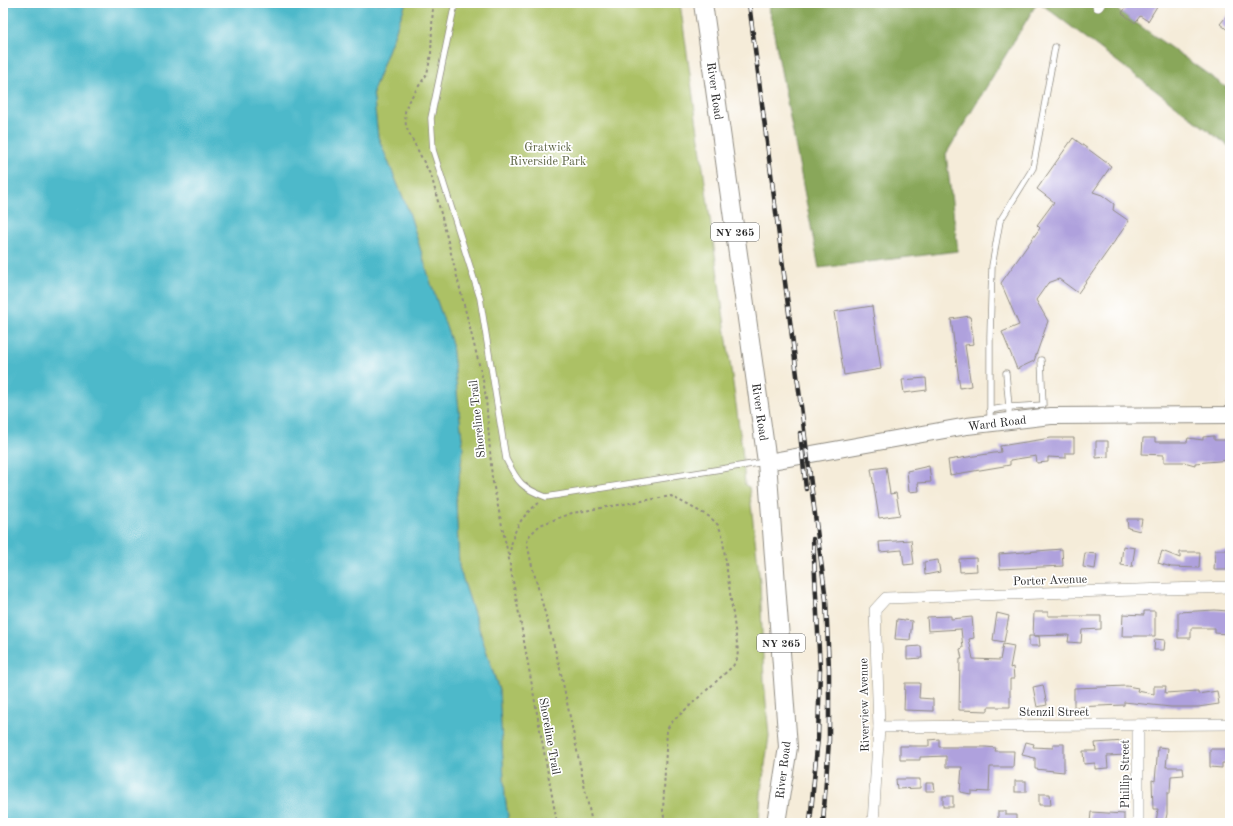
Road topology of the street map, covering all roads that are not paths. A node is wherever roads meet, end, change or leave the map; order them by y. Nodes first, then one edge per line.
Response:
1 (455, 3) edge
2 (703, 3) edge
3 (1055, 47) dead end
4 (1041, 360) dead end
5 (1006, 373) dead end
6 (1230, 379) edge
7 (1043, 411) junction
8 (1009, 414) junction
9 (1229, 415) edge
10 (990, 417) junction
11 (767, 462) junction
12 (1230, 587) edge
13 (875, 610) joint
14 (1230, 724) edge
15 (1138, 725) junction
16 (879, 727) junction
17 (776, 823) edge
18 (873, 823) edge
19 (1138, 823) edge

1 - 11 lane
2 - 11 main road, River Road / NY 265
3 - 10 lane
4 - 7 lane
5 - 8 lane
6 - 9 lane
7 - 8 main road, Ward Road
7 - 9 main road, Ward Road
8 - 10 main road, Ward Road
10 - 11 main road, Ward Road
11 - 17 main road, River Road / NY 265
12 - 13 street, Porter Avenue
13 - 16 street, Riverview Avenue
14 - 15 street, Stenzil Street
15 - 16 street, Stenzil Street
15 - 19 street, Phillip Street
16 - 18 street, Riverview Avenue

